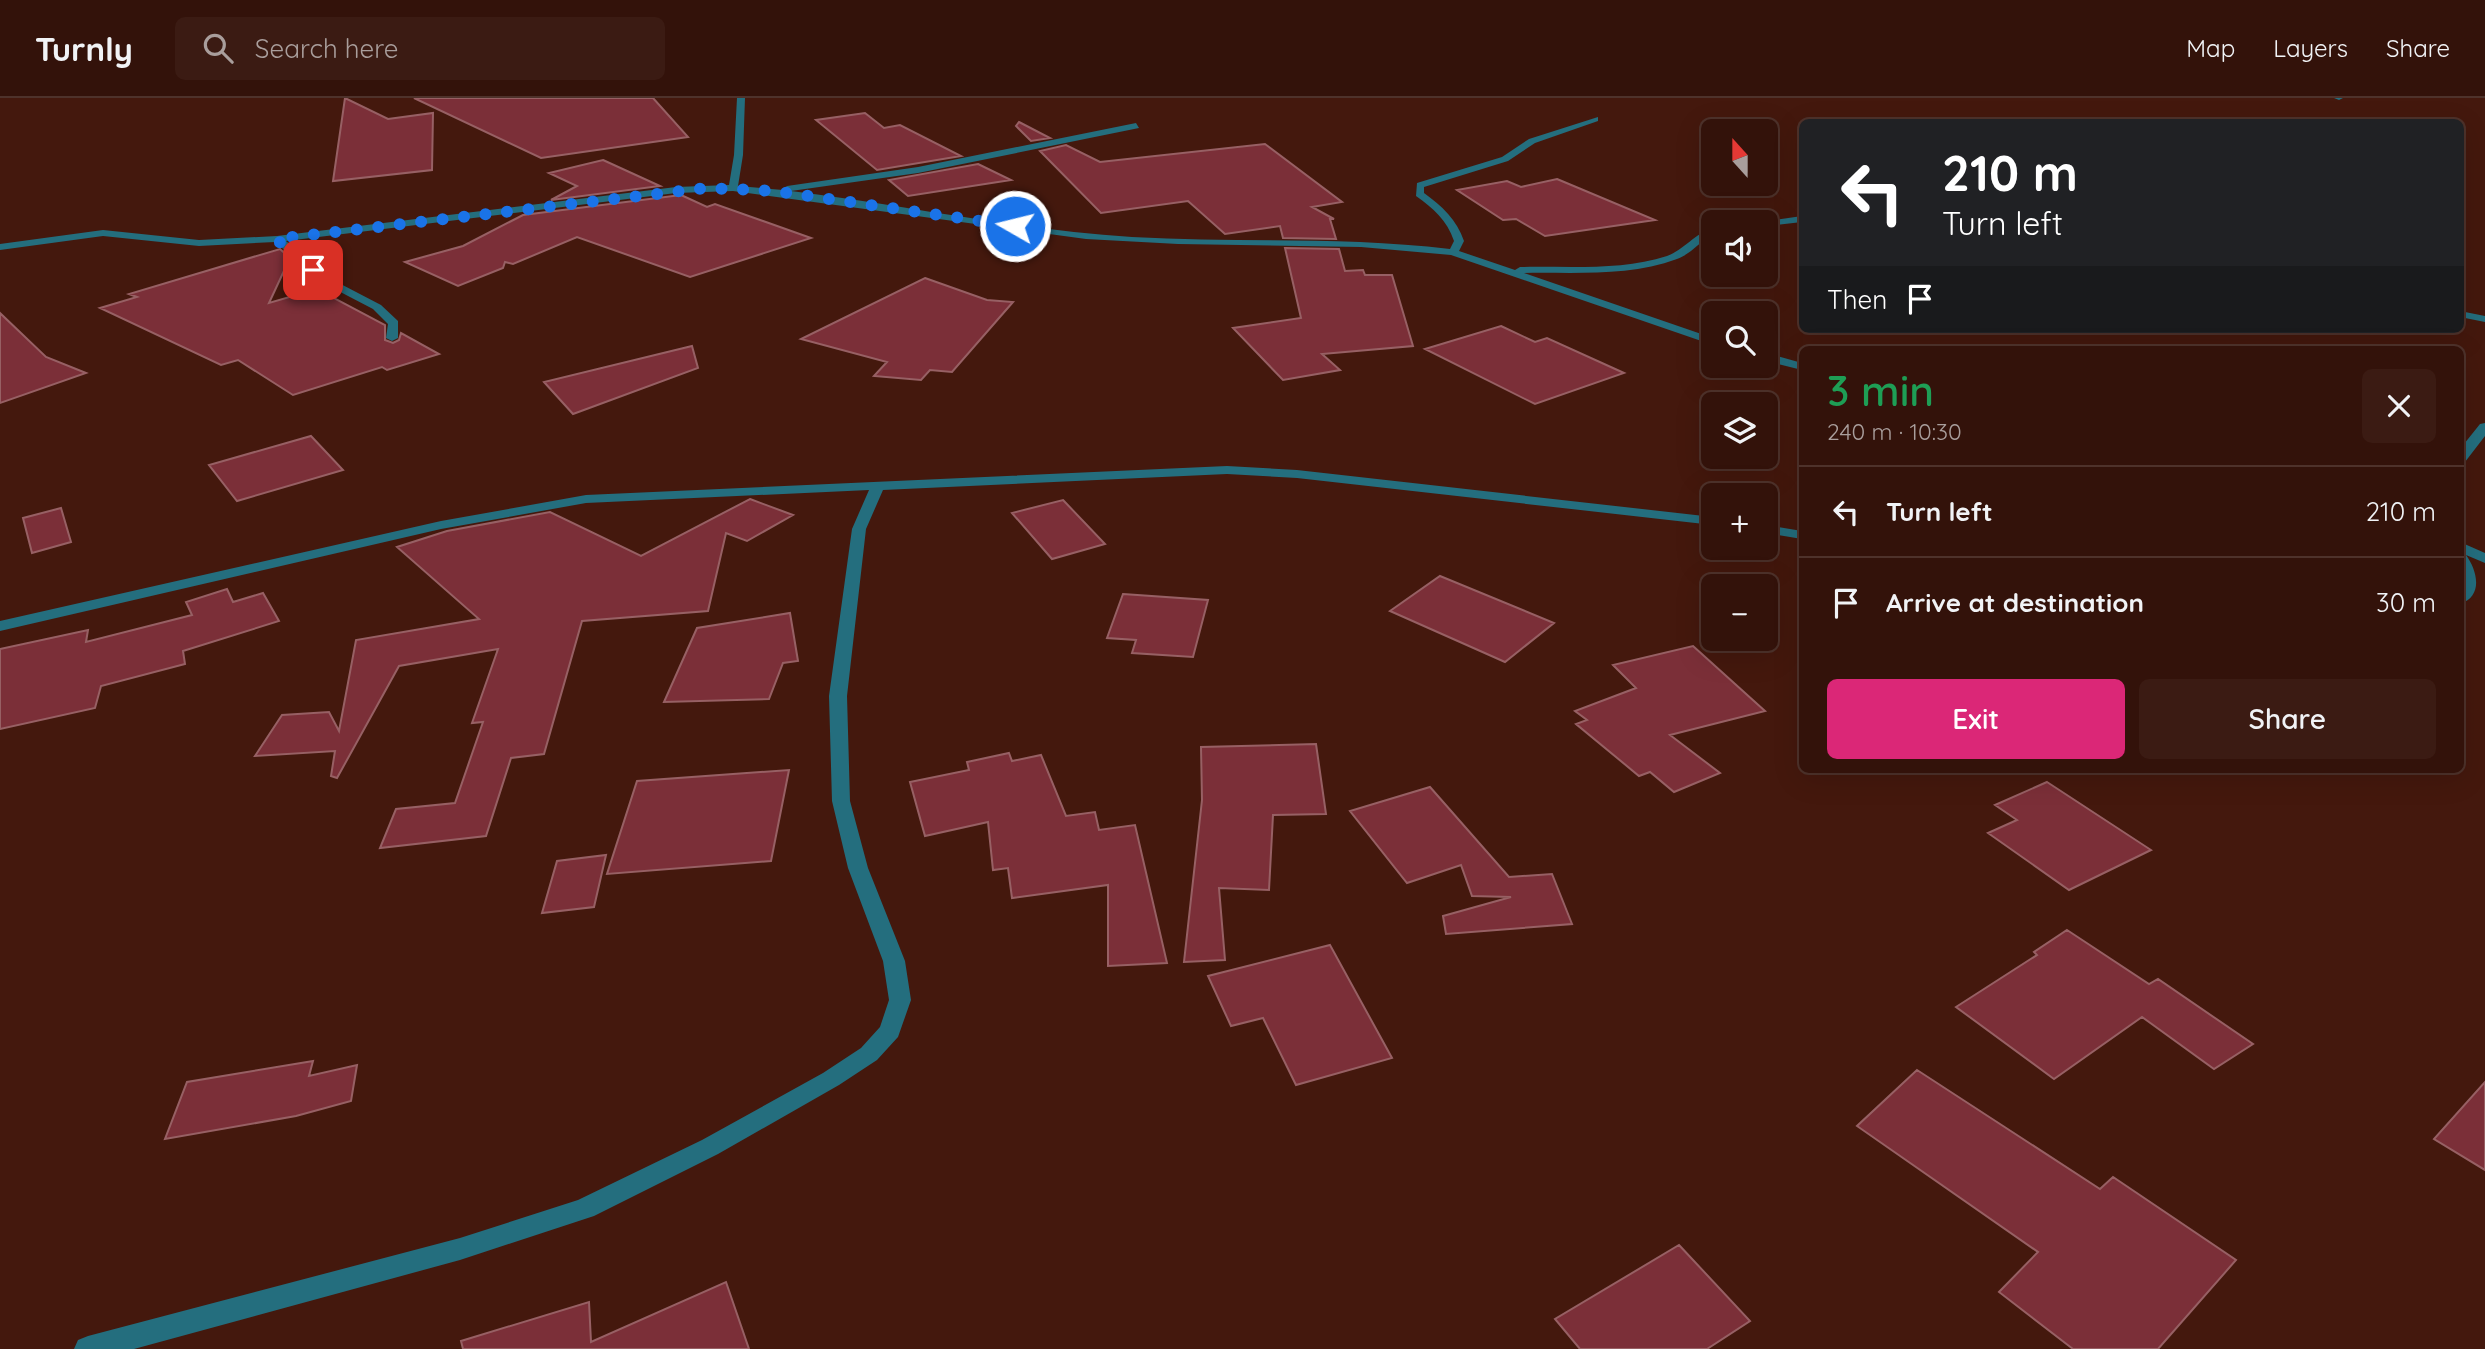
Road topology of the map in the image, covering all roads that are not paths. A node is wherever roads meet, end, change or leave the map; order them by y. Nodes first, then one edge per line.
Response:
1 (741, 98) edge
2 (1595, 119) dead end
3 (1136, 126) dead end
4 (733, 188) junction
5 (774, 191) junction
6 (1799, 219) edge
7 (1778, 222) edge
8 (1701, 236) edge
9 (276, 239) junction
10 (0, 247) edge
11 (1453, 252) junction
12 (1508, 270) junction
13 (2464, 315) edge
14 (2485, 319) edge
15 (392, 338) dead end
16 (1701, 338) edge
17 (1778, 360) edge
18 (1799, 366) edge
19 (2485, 427) edge
20 (2464, 453) edge
21 (878, 486) junction
22 (1701, 520) edge
23 (1778, 531) edge
24 (1799, 534) edge
25 (2464, 548) edge
26 (2485, 559) edge
27 (2464, 563) edge
28 (2485, 589) edge
29 (2464, 593) edge
30 (2464, 596) edge
31 (0, 626) edge
32 (88, 1349) edge

1 - 4 street
2 - 11 street
3 - 5 street
4 - 5 street
4 - 9 street
5 - 11 street
6 - 7 street
8 - 12 street
9 - 10 street
9 - 15 street
11 - 12 street
12 - 16 street
13 - 14 street
17 - 18 street
19 - 20 street
21 - 22 street
21 - 31 street
21 - 32 street
23 - 24 street
25 - 26 street
27 - 29 street
28 - 30 street

